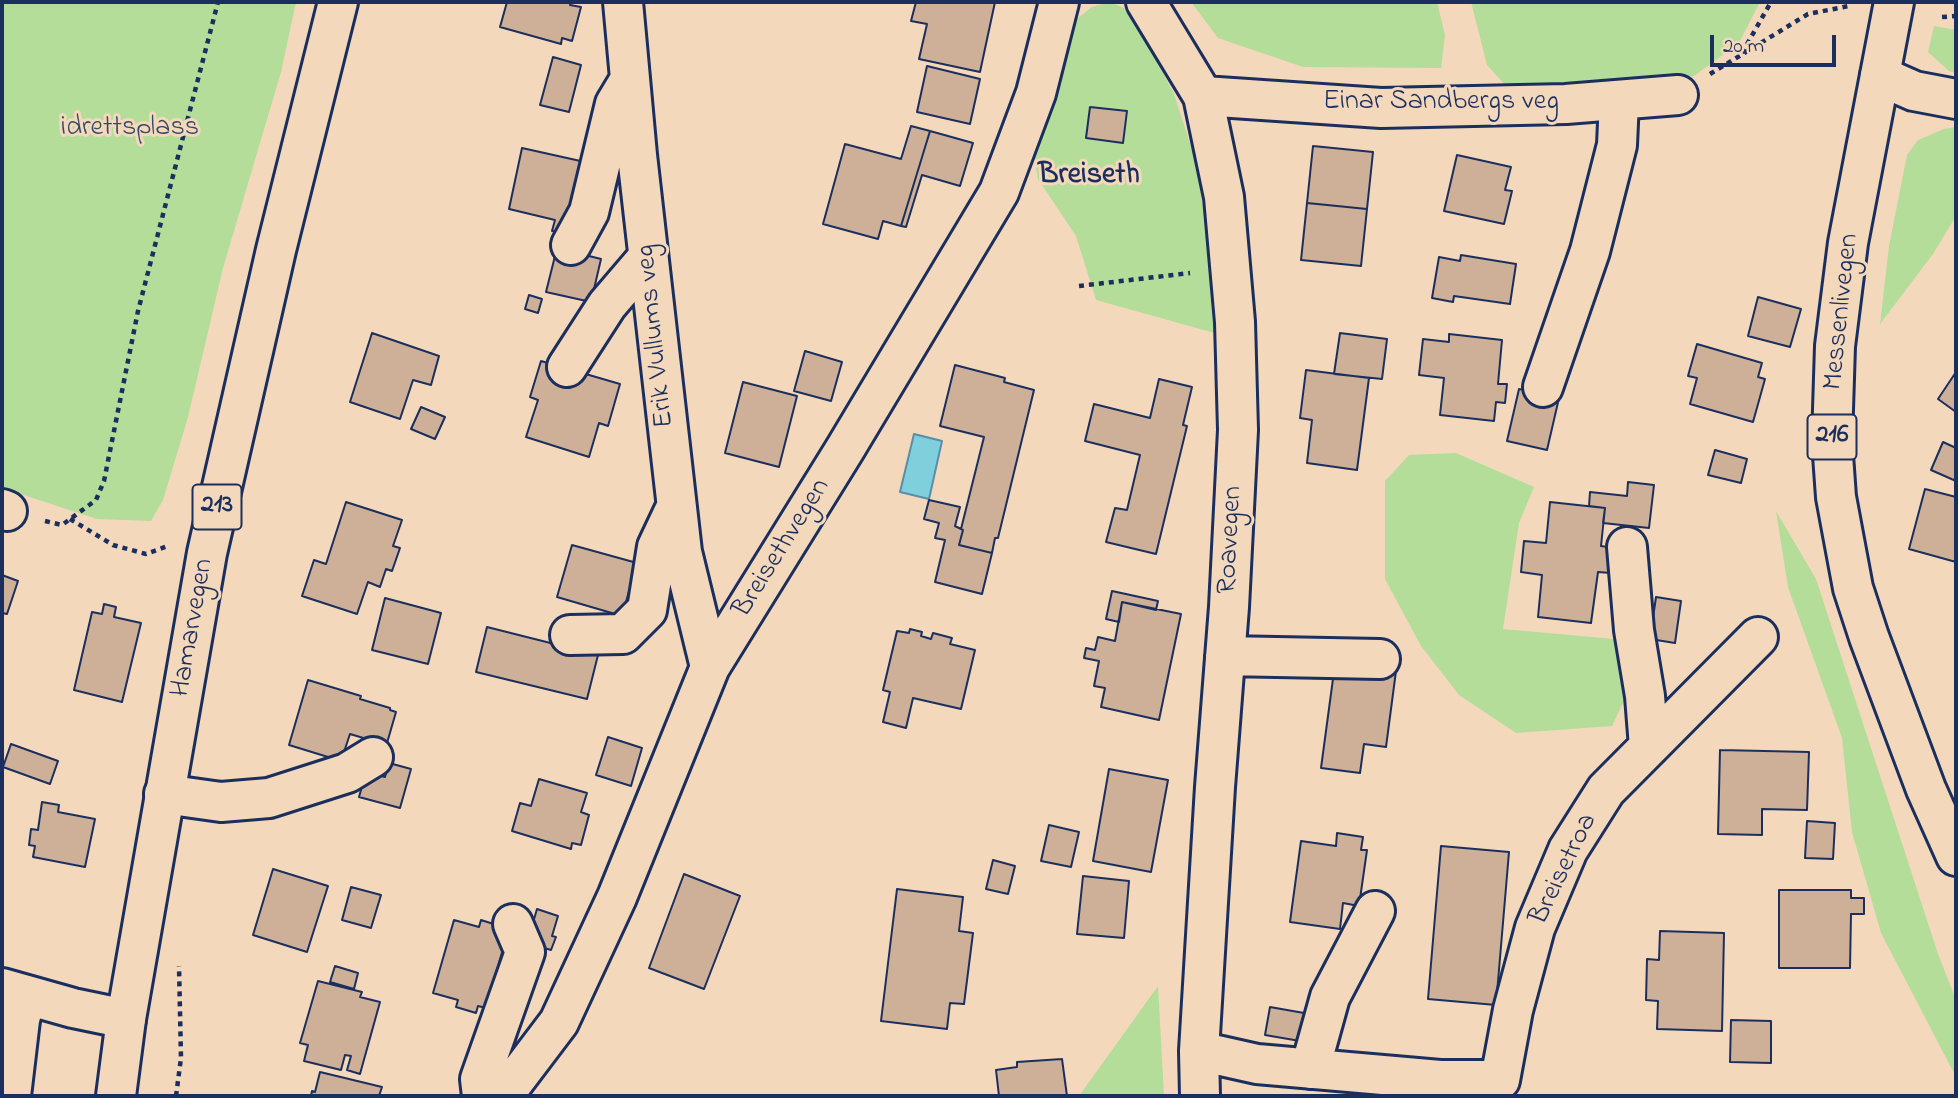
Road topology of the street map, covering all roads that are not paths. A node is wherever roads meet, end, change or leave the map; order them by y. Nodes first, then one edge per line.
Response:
1 (338, 2) edge
2 (623, 2) edge
3 (1059, 2) edge
4 (1146, 2) edge
5 (1894, 2) edge
6 (1880, 76) junction
7 (630, 80) junction
8 (1678, 95) road end
9 (1203, 96) junction
10 (1956, 99) edge
11 (1619, 100) junction
12 (570, 246) dead end
13 (648, 257) junction
14 (567, 367) dead end
15 (1543, 387) dead end
16 (677, 506) junction
17 (1627, 547) dead end
18 (570, 635) dead end
19 (1758, 637) dead end
20 (1225, 656) junction
21 (1380, 659) dead end
22 (710, 667) junction
23 (1649, 747) junction
24 (373, 757) dead end
25 (164, 794) junction
26 (1956, 856) edge
27 (1376, 911) dead end
28 (513, 924) dead end
29 (14, 992) edge
30 (126, 1019) junction
31 (1199, 1051) junction
32 (1310, 1069) junction
33 (1504, 1088) edge
34 (11, 1096) edge
35 (116, 1096) edge
36 (482, 1096) edge
37 (503, 1096) edge
38 (1200, 1096) edge

1 - 25 street, Hamarvegen / 213
2 - 7 street, Erik Vullums veg
3 - 22 street, Breisethvegen
4 - 9 street, Roavegen
5 - 6 street, Messenlivegen / 216
6 - 10 street
6 - 26 street, Messenlivegen / 216
7 - 12 street
7 - 13 street, Erik Vullums veg
8 - 11 street, Einar Sandbergs veg
9 - 11 street, Einar Sandbergs veg
9 - 20 street, Roavegen
11 - 15 street
13 - 14 street
13 - 16 street, Erik Vullums veg
16 - 18 street
16 - 22 street, Erik Vullums veg
17 - 23 street
19 - 23 street, Breisetroa
20 - 21 street
20 - 31 street, Roavegen
22 - 37 street, Breisethvegen
23 - 33 street, Breisetroa
24 - 25 street
25 - 30 street, Hamarvegen / 213
27 - 32 street
28 - 36 street
29 - 30 street
29 - 34 street
30 - 35 street, Hamarvegen / 213
31 - 32 street, Breisetroa
31 - 38 street, Roavegen
32 - 33 street, Breisetroa

